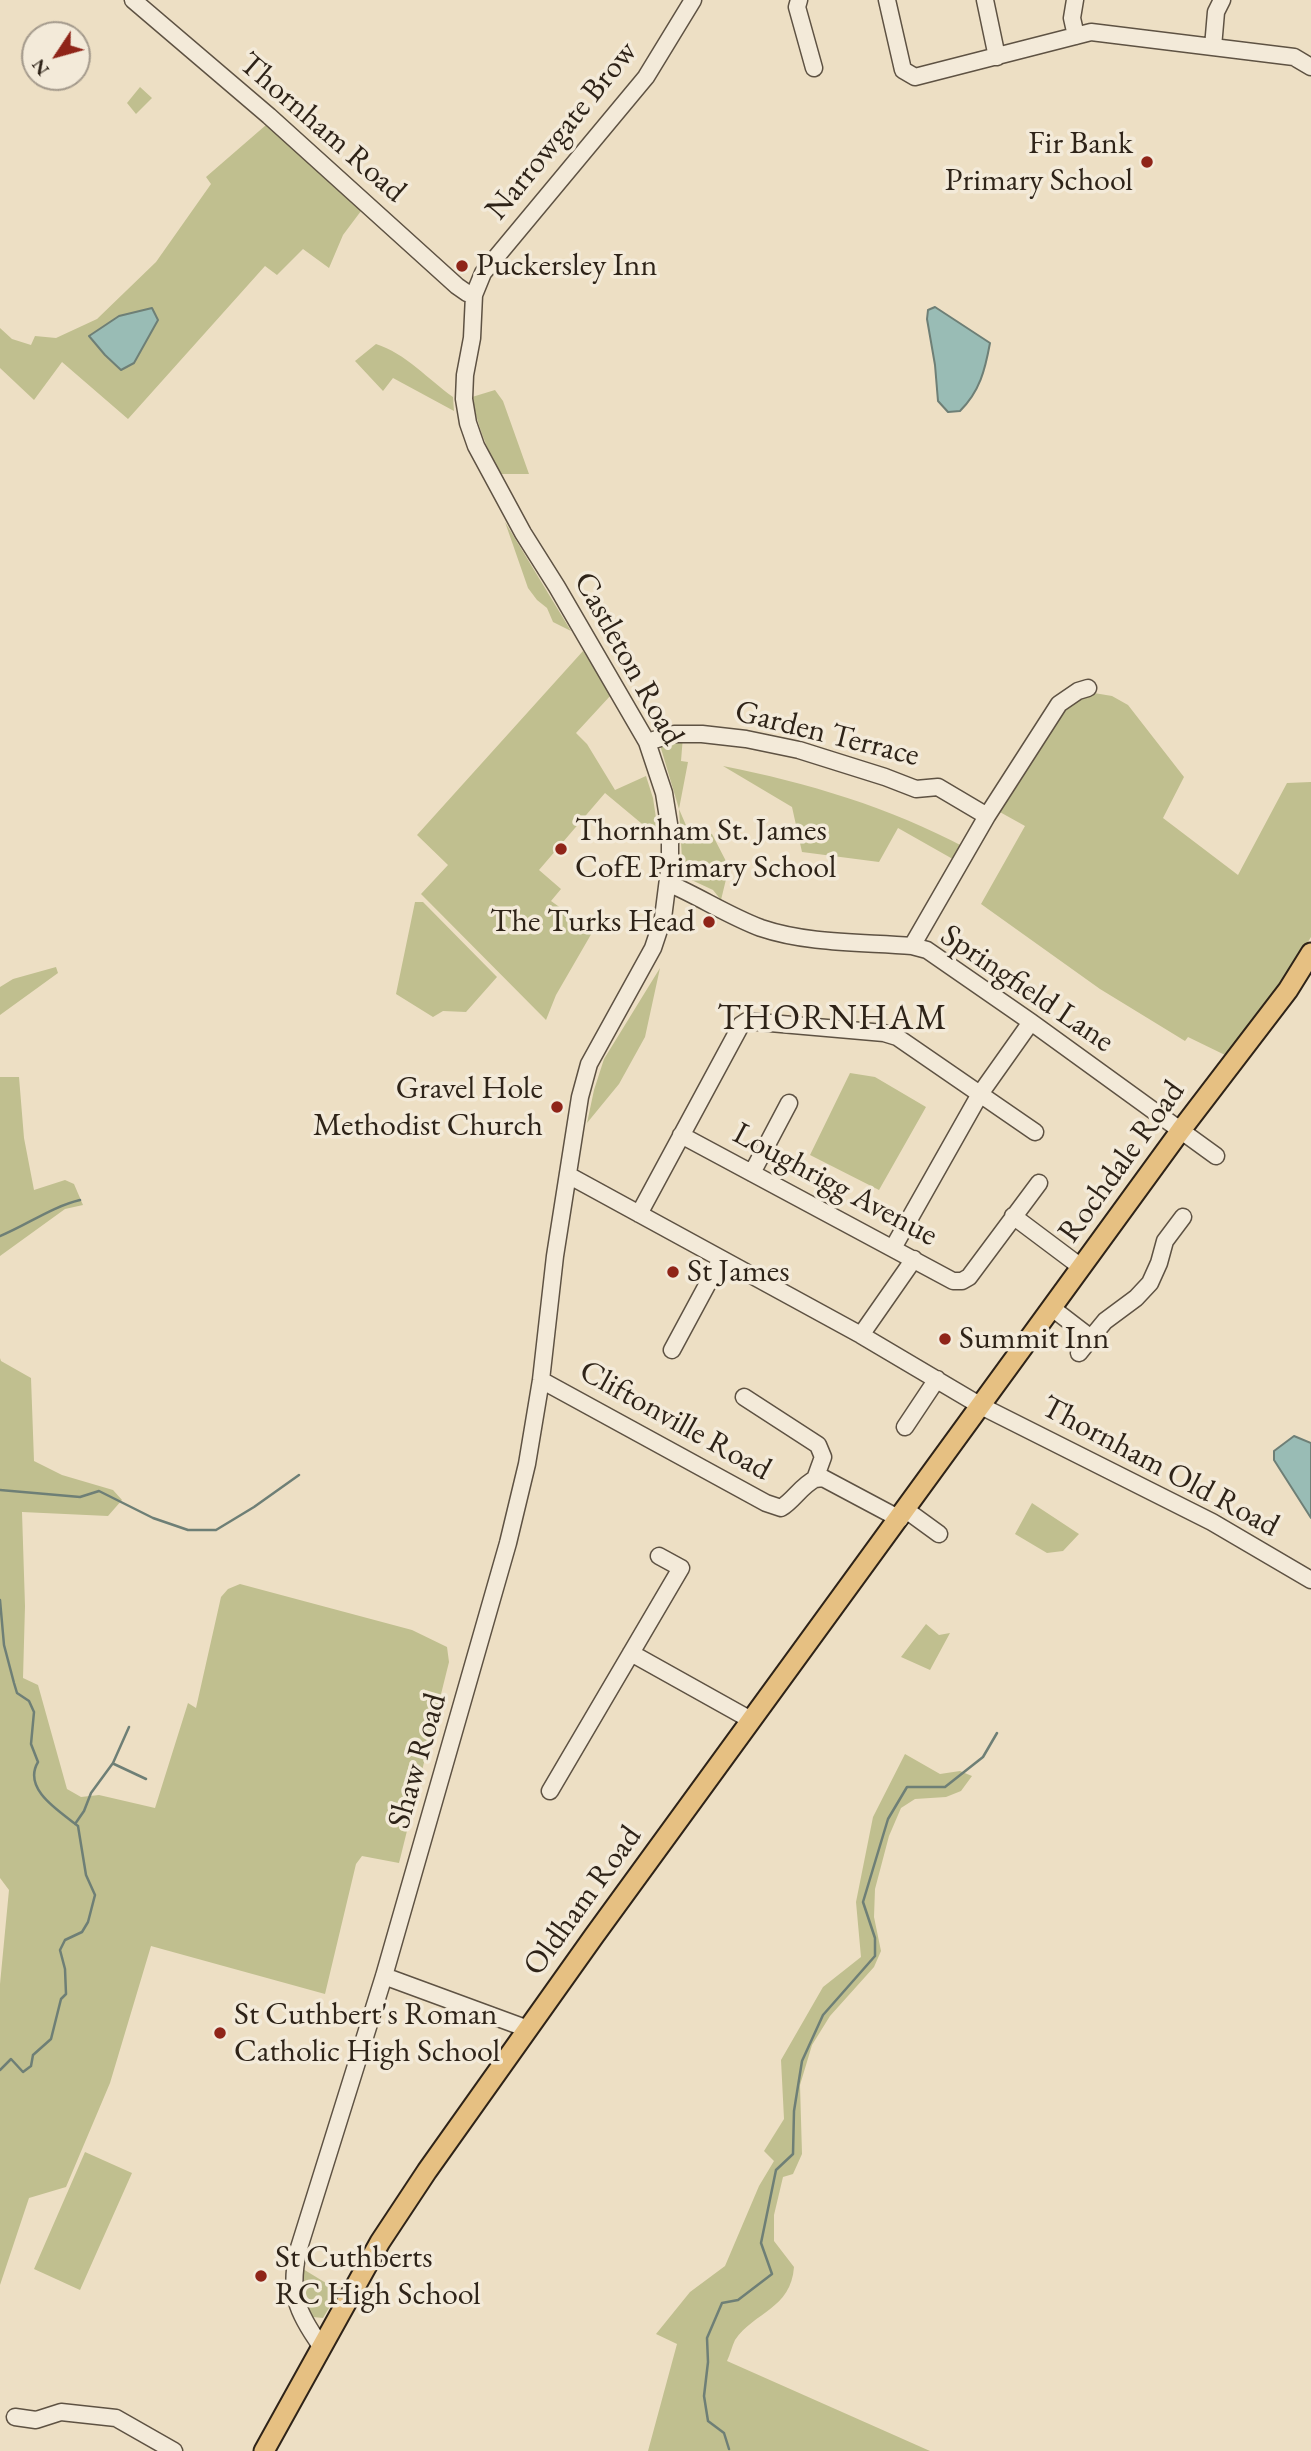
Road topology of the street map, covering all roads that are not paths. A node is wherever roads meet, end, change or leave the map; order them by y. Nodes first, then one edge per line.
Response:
1 (133, 0) edge
2 (693, 0) edge
3 (799, 0) edge
4 (887, 0) edge
5 (985, 0) edge
6 (1074, 0) edge
7 (1222, 0) edge
8 (1076, 36) junction
9 (1213, 47) junction
10 (997, 57) junction
11 (1311, 66) edge
12 (814, 68) dead end
13 (474, 295) junction
14 (1088, 688) dead end
15 (648, 742) junction
16 (987, 816) junction
17 (668, 883) junction
18 (912, 946) junction
19 (1311, 953) edge
20 (1031, 1022) junction
21 (980, 1094) junction
22 (789, 1102) dead end
23 (1181, 1130) junction
24 (1035, 1132) dead end
25 (681, 1135) junction
26 (1216, 1156) dead end
27 (752, 1173) junction
28 (568, 1175) junction
29 (1039, 1183) dead end
30 (639, 1214) junction
31 (1013, 1216) junction
32 (1182, 1217) dead end
33 (893, 1248) junction
34 (721, 1259) junction
35 (914, 1259) junction
36 (1081, 1268) junction
37 (1052, 1308) junction
38 (861, 1335) junction
39 (1091, 1338) junction
40 (670, 1341) dead end
41 (1079, 1353) dead end
42 (937, 1379) junction
43 (541, 1380) junction
44 (744, 1397) dead end
45 (981, 1406) junction
46 (905, 1427) dead end
47 (815, 1479) junction
48 (903, 1514) junction
49 (939, 1534) dead end
50 (659, 1556) dead end
51 (1311, 1580) edge
52 (631, 1653) junction
53 (751, 1720) junction
54 (550, 1791) dead end
55 (384, 1976) junction
56 (527, 2029) junction
57 (321, 2346) junction
58 (15, 2417) dead end
59 (174, 2451) edge
60 (264, 2451) edge

1 - 13 street, Thornham Road
2 - 13 street, Narrowgate Brow
3 - 12 street
4 - 10 street
5 - 10 street
6 - 8 street
7 - 9 street
8 - 9 street
8 - 10 street
9 - 11 street
13 - 15 street, Castleton Road
14 - 16 street
15 - 16 street, Garden Terrace
15 - 17 street, Castleton Road
16 - 18 street
17 - 18 street, Springfield Lane
17 - 28 street, Castleton Road
18 - 20 street, Springfield Lane
19 - 23 main road, Rochdale Road
20 - 21 street
20 - 23 street, Springfield Lane
21 - 24 street
21 - 25 street
21 - 33 street
22 - 27 street
23 - 26 street, Springfield Lane
23 - 36 main road, Rochdale Road
25 - 27 street, Loughrigg Avenue
25 - 30 street
27 - 33 street, Loughrigg Avenue
28 - 30 street, Thornham Old Road
28 - 43 street, Shaw Road
29 - 31 street
30 - 34 street, Thornham Old Road
31 - 35 street, Loughrigg Avenue
31 - 36 street
32 - 39 street
33 - 35 street, Loughrigg Avenue
34 - 38 street, Thornham Old Road
34 - 40 street
35 - 38 street
36 - 37 main road, Rochdale Road
37 - 39 street
37 - 45 main road, Rochdale Road
38 - 42 street, Thornham Old Road
39 - 41 street
42 - 45 street, Thornham Old Road
42 - 46 street
43 - 47 street, Cliftonville Road
43 - 55 street, Shaw Road
44 - 47 street
45 - 48 main road, Oldham Road
45 - 51 street, Thornham Old Road
47 - 48 street
48 - 49 street
48 - 53 main road, Oldham Road
50 - 52 street
52 - 53 street
52 - 54 street
53 - 56 main road, Oldham Road
55 - 56 street
55 - 57 street, Shaw Road
56 - 57 main road, Oldham Road
57 - 60 main road, Oldham Road
58 - 59 street

